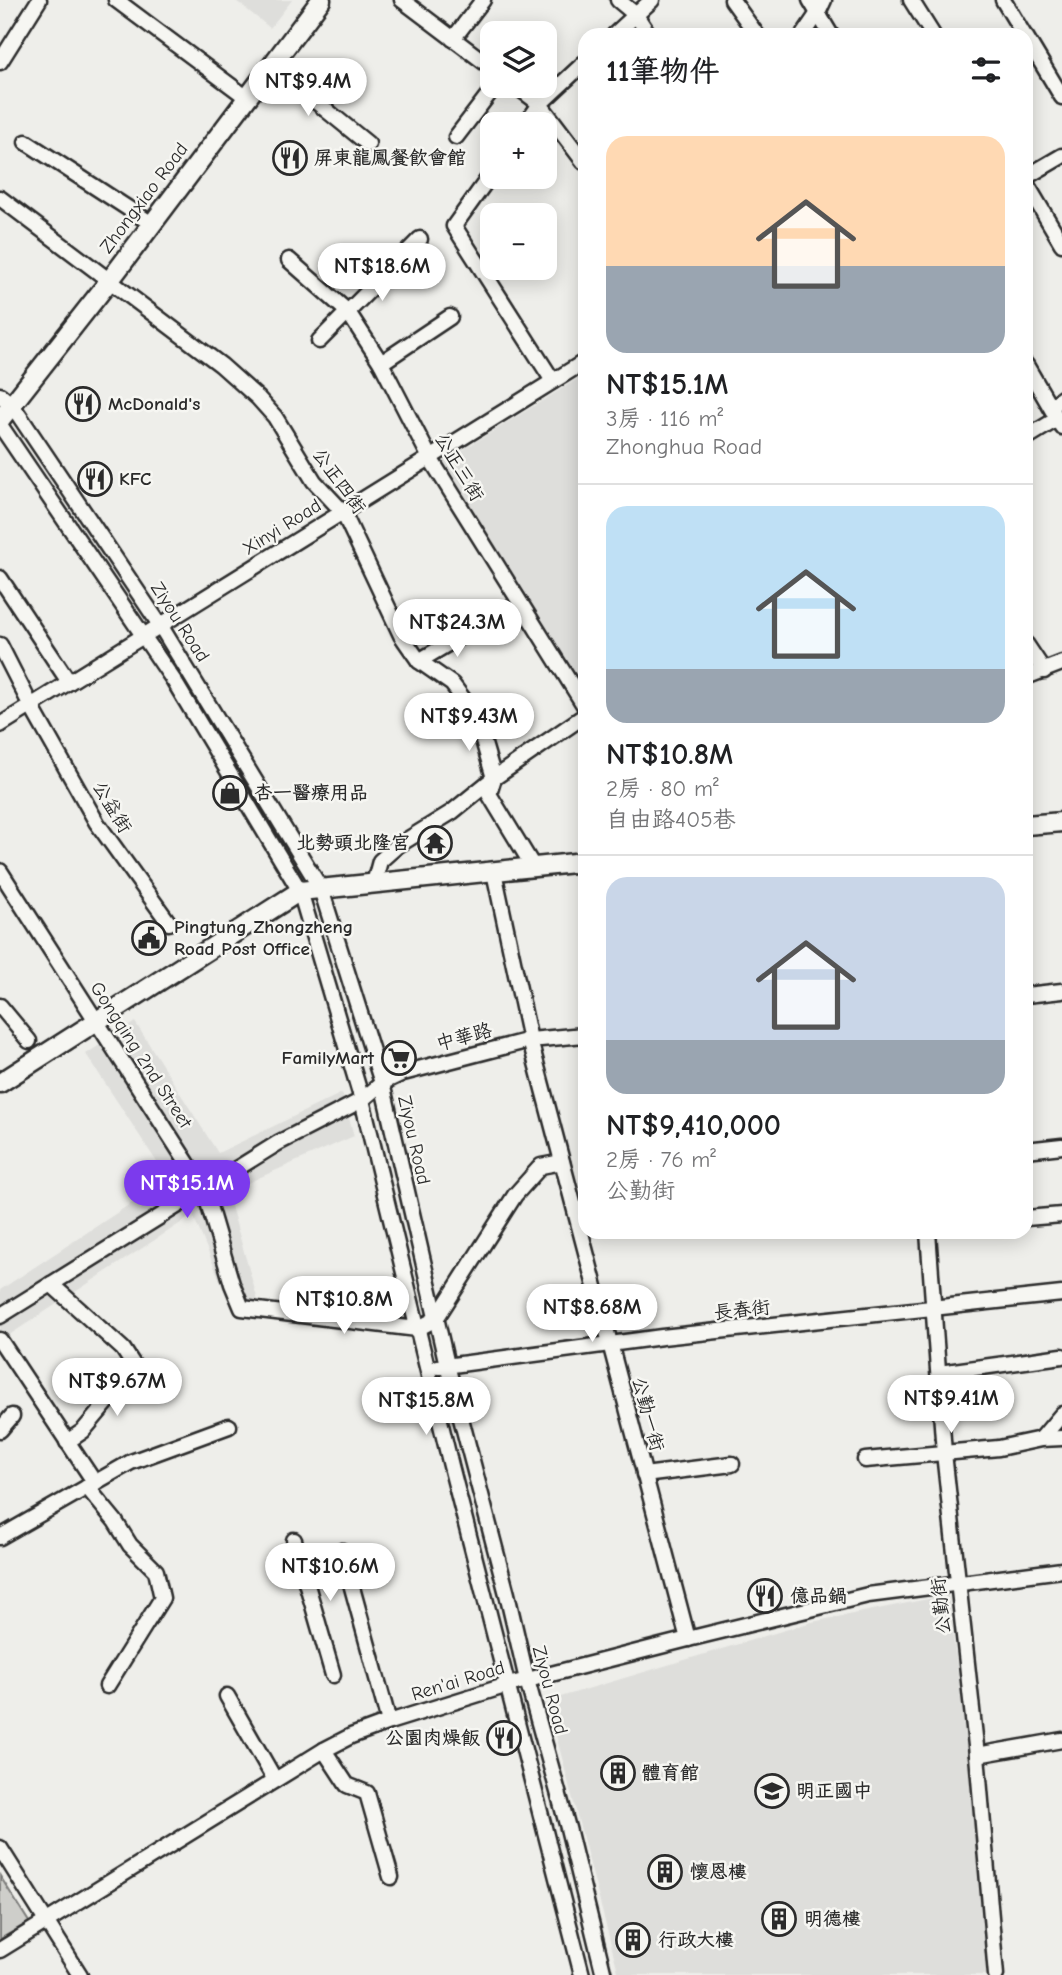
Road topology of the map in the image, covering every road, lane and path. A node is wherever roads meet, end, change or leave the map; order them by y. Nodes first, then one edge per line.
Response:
1 (39, 0) edge
2 (116, 0) edge
3 (321, 0) edge
4 (402, 0) edge
5 (483, 0) edge
6 (618, 0) edge
7 (652, 0) edge
8 (732, 0) edge
9 (810, 0) edge
10 (911, 0) edge
11 (1003, 0) edge
12 (821, 7) edge
13 (636, 15) junction
14 (622, 28) edge
15 (644, 28) edge
16 (752, 28) edge
17 (808, 28) edge
18 (828, 28) edge
19 (929, 28) edge
20 (1020, 28) edge
21 (453, 39) junction
22 (1033, 49) edge
23 (480, 59) edge
24 (0, 62) edge
25 (271, 65) junction
26 (578, 69) edge
27 (246, 97) junction
28 (1062, 97) edge
29 (486, 98) edge
30 (532, 98) edge
31 (540, 104) junction
32 (534, 112) edge
33 (456, 137) dead end
34 (26, 142) dead end
35 (368, 144) dead end
36 (578, 154) edge
37 (1062, 156) edge
38 (1033, 173) edge
39 (481, 189) edge
40 (1033, 195) edge
41 (0, 198) edge
42 (152, 224) junction
43 (420, 239) dead end
44 (1062, 244) edge
45 (289, 260) dead end
46 (110, 280) junction
47 (348, 312) junction
48 (450, 317) dead end
49 (319, 341) dead end
50 (380, 363) junction
51 (578, 366) edge
52 (1033, 376) edge
53 (553, 381) junction
54 (6, 400) edge
55 (1058, 413) edge
56 (0, 422) edge
57 (1033, 433) edge
58 (430, 458) junction
59 (343, 512) junction
60 (0, 578) edge
61 (160, 625) junction
62 (476, 627) dead end
63 (143, 636) junction
64 (0, 645) edge
65 (1033, 654) edge
66 (419, 661) junction
67 (1062, 663) edge
68 (1044, 671) junction
69 (1033, 675) edge
70 (69, 682) junction
71 (578, 695) edge
72 (31, 706) junction
73 (578, 720) edge
74 (0, 725) edge
75 (494, 778) junction
76 (1062, 822) edge
77 (1033, 824) edge
78 (578, 863) edge
79 (534, 868) junction
80 (0, 871) edge
81 (495, 872) junction
82 (374, 883) junction
83 (321, 889) junction
84 (5, 891) edge
85 (300, 891) junction
86 (169, 923) dead end
87 (1062, 991) edge
88 (1033, 994) edge
89 (0, 1006) edge
90 (96, 1020) junction
91 (578, 1036) edge
92 (530, 1040) junction
93 (29, 1041) dead end
94 (0, 1083) edge
95 (382, 1083) junction
96 (362, 1100) junction
97 (1062, 1146) edge
98 (1033, 1149) edge
99 (562, 1162) junction
100 (204, 1189) junction
101 (578, 1195) edge
102 (1062, 1215) edge
103 (1033, 1218) edge
104 (587, 1239) edge
105 (929, 1239) edge
106 (51, 1284) junction
107 (1062, 1294) edge
108 (934, 1308) junction
109 (0, 1316) edge
110 (436, 1319) junction
111 (417, 1329) junction
112 (0, 1339) edge
113 (610, 1344) junction
114 (1062, 1356) edge
115 (447, 1365) junction
116 (427, 1370) junction
117 (939, 1373) junction
118 (1062, 1414) edge
119 (12, 1416) dead end
120 (229, 1426) dead end
121 (0, 1430) edge
122 (1062, 1438) edge
123 (1041, 1439) junction
124 (67, 1442) junction
125 (944, 1453) junction
126 (865, 1460) dead end
127 (732, 1464) dead end
128 (644, 1475) junction
129 (91, 1485) junction
130 (0, 1537) edge
131 (294, 1540) dead end
132 (342, 1550) dead end
133 (1062, 1570) edge
134 (957, 1582) junction
135 (688, 1639) junction
136 (334, 1675) dead end
137 (527, 1680) junction
138 (508, 1685) junction
139 (107, 1686) dead end
140 (227, 1696) dead end
141 (389, 1722) junction
142 (1062, 1740) edge
143 (324, 1750) junction
144 (976, 1755) junction
145 (275, 1780) junction
146 (0, 1848) edge
147 (391, 1877) dead end
148 (46, 1922) junction
149 (0, 1950) edge
150 (80, 1975) edge
151 (582, 1975) edge
152 (604, 1975) edge
153 (996, 1975) edge

1 - 24 street
2 - 27 street
3 - 25 main road, Zhongxiao Road
4 - 21 street
5 - 21 street
6 - 13 street
7 - 13 street
8 - 16 street
9 - 12 street
10 - 19 street
11 - 20 street
12 - 17 street
12 - 18 street
13 - 14 street
13 - 15 street
21 - 23 street
22 - 28 street
25 - 27 main road, Zhongxiao Road
25 - 35 street
26 - 31 street
27 - 42 main road, Zhongxiao Road
29 - 33 street
30 - 31 street
31 - 32 street
31 - 36 street
34 - 42 street
37 - 38 street
39 - 53 street
40 - 44 street
41 - 46 street, 公正四街
42 - 46 main road, Zhongxiao Road
43 - 47 street
45 - 47 street, 公正三街
46 - 54 main road, Zhongxiao Road
46 - 59 street, 公正四街
47 - 49 street
47 - 50 street, 公正三街
48 - 50 street
50 - 58 street, 公正三街
51 - 53 street, Xinyi Road
52 - 55 street
53 - 58 street, Xinyi Road
54 - 56 main road, Zhongxiao Road
54 - 61 street, Ziyou Road
55 - 57 street
56 - 63 street, Ziyou Road
58 - 59 street, Xinyi Road
58 - 71 street, 公正三街
59 - 61 street, Xinyi Road
59 - 66 street, 公正四街
60 - 70 street
61 - 63 street, Xinyi Road
61 - 83 street, Ziyou Road
62 - 66 street
63 - 70 street, Xinyi Road
63 - 85 street, Ziyou Road
64 - 72 street, 公益街
65 - 68 street
66 - 75 street, 公正四街
67 - 68 street
68 - 69 street
70 - 72 street, Xinyi Road
72 - 74 street, Xinyi Road
72 - 86 street, 公益街
73 - 75 street
75 - 79 street, 公正四街
75 - 82 street
76 - 77 main road
78 - 79 main road
79 - 81 main road
80 - 84 street, Gongqing 2nd Street
81 - 82 main road
81 - 92 street, 公勤一街
82 - 83 main road
83 - 85 main road
83 - 95 street, Ziyou Road
84 - 90 street, Gongqing 2nd Street
85 - 90 main road
85 - 96 street, Ziyou Road
87 - 88 street
89 - 93 street
90 - 94 main road
90 - 100 street, Gongqing 2nd Street
91 - 92 street, 中華路
92 - 95 street, 中華路
92 - 99 street, 公勤一街
95 - 96 street, 中華路
95 - 110 street, Ziyou Road
96 - 100 street, 中華路
96 - 111 street, Ziyou Road
97 - 98 street
99 - 101 street, 公勤一街
99 - 110 street
100 - 106 street, 中華路
100 - 111 street, Gongqing 2nd Street
102 - 103 street
104 - 113 street, 公勤一街
105 - 108 street, 公勤街
106 - 109 street, 中華路
106 - 124 street
107 - 108 street, 長春街
108 - 113 street, 長春街
108 - 117 street, 公勤街
110 - 111 street
110 - 115 street, Ziyou Road
111 - 116 street, Ziyou Road
112 - 124 street
113 - 115 street, 長春街
113 - 128 street, 公勤一街
114 - 117 street
115 - 116 street, 長春街
115 - 137 street, Ziyou Road
116 - 138 street, Ziyou Road
117 - 125 street, 公勤街
118 - 123 street
119 - 121 street
120 - 129 street
122 - 123 street
123 - 125 street
124 - 129 street
125 - 126 street
125 - 134 street, 公勤街
127 - 128 street
128 - 135 street, 公勤一街
129 - 130 street
129 - 139 street
131 - 136 street
132 - 141 street
133 - 134 street, Ren'ai Road
134 - 135 street, Ren'ai Road
134 - 144 street, 公勤街
135 - 137 street, Ren'ai Road
137 - 138 street, Ren'ai Road
137 - 152 street, Ziyou Road
138 - 141 street, Ren'ai Road
138 - 151 street, Ziyou Road
140 - 145 street
141 - 143 street, Ren'ai Road
142 - 144 street
143 - 145 street, Ren'ai Road
143 - 147 street
144 - 153 street, 公勤街
145 - 148 street, Ren'ai Road
146 - 148 street
148 - 149 street, Ren'ai Road
148 - 150 street

